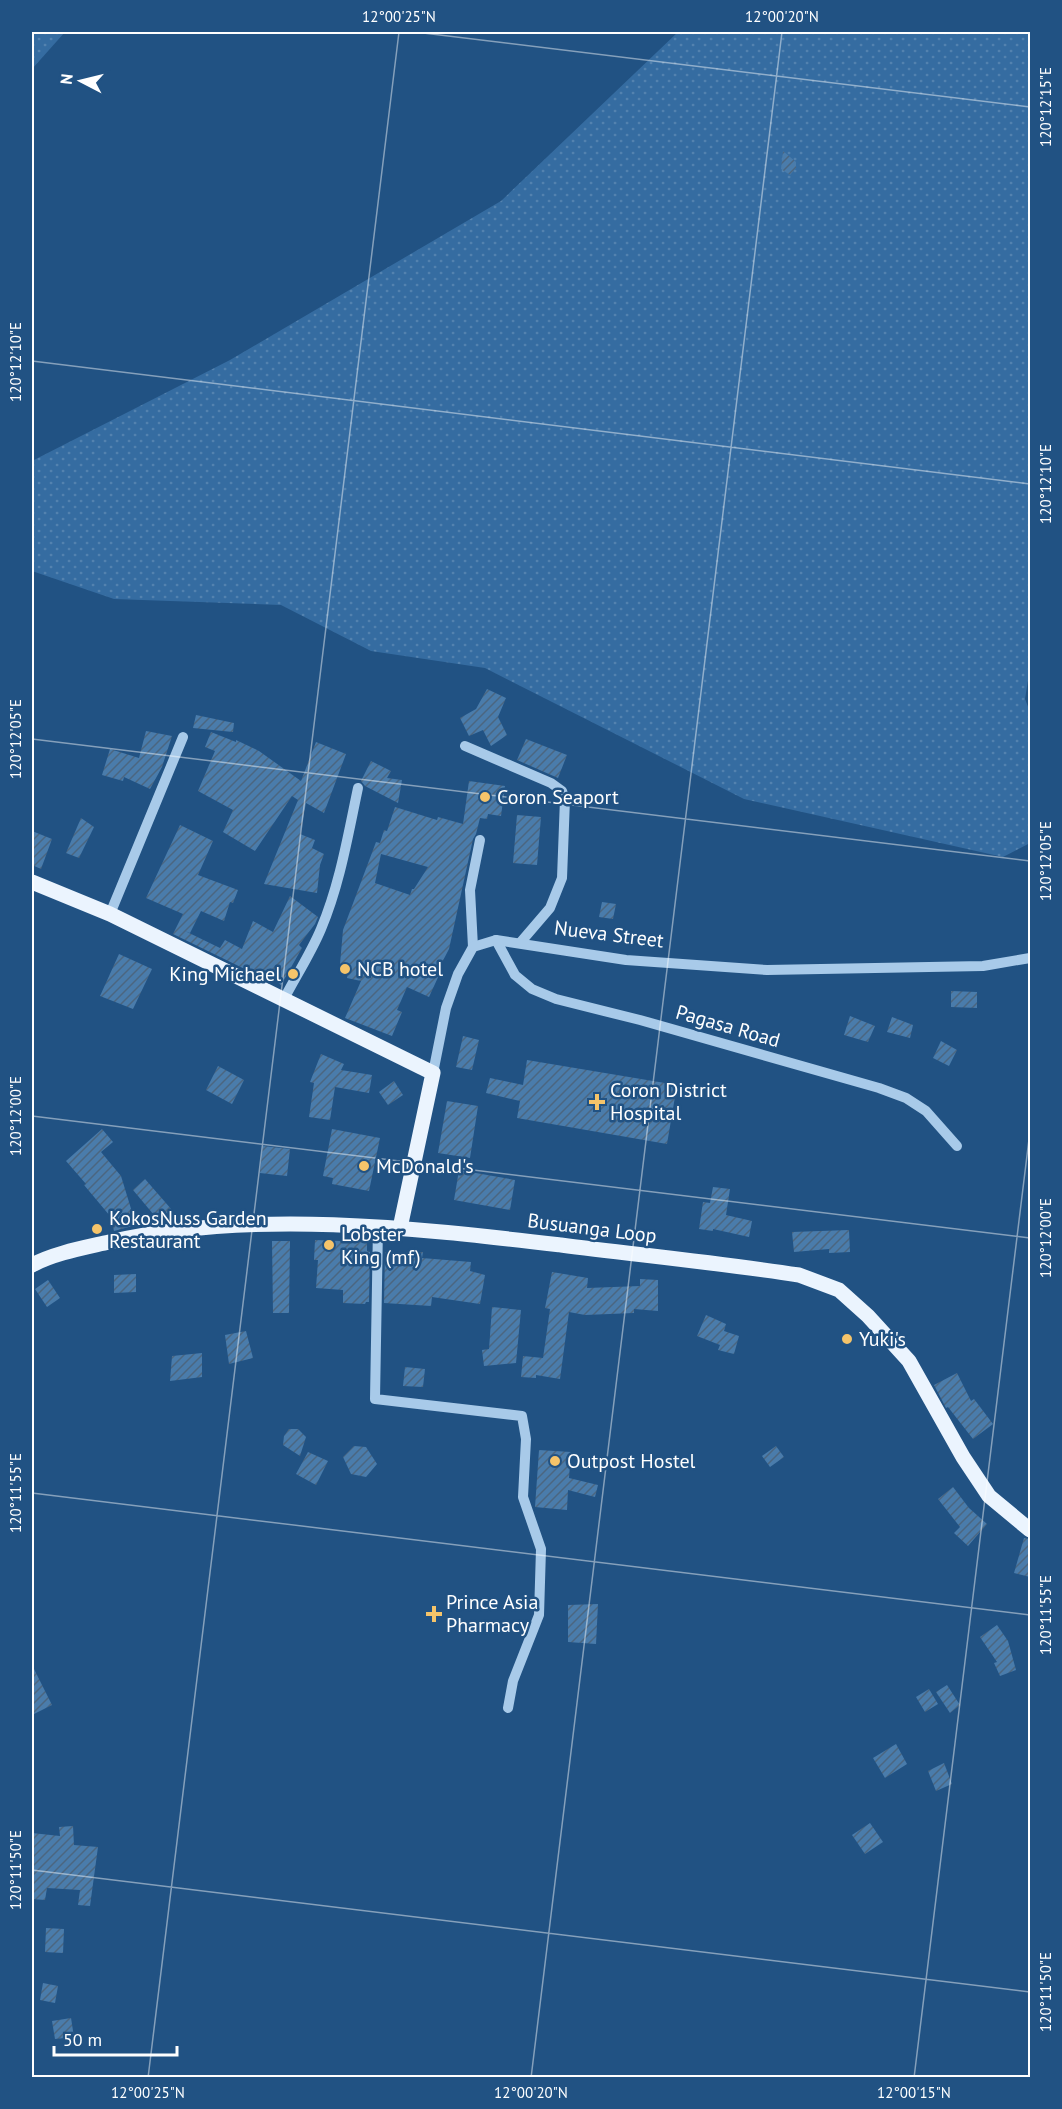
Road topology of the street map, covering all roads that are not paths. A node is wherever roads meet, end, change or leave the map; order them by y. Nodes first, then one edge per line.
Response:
1 (183, 737) dead end
2 (465, 746) dead end
3 (358, 788) dead end
4 (480, 840) dead end
5 (32, 882) edge
6 (110, 914) junction
7 (496, 940) junction
8 (520, 943) junction
9 (473, 947) junction
10 (1030, 958) edge
11 (284, 999) junction
12 (433, 1073) junction
13 (957, 1146) dead end
14 (378, 1227) junction
15 (400, 1228) junction
16 (32, 1265) edge
17 (1030, 1530) edge
18 (508, 1708) dead end

1 - 6 street
2 - 8 street
3 - 11 street
4 - 9 street
5 - 6 main road
6 - 11 main road
7 - 8 street, Nueva Street
7 - 9 street, Nueva Street
7 - 13 street, Pagasa Road
8 - 10 street, Nueva Street
9 - 12 street
11 - 12 main road
12 - 15 main road
14 - 15 main road, Busuanga Loop
14 - 16 main road, Busuanga Loop
14 - 18 street
15 - 17 main road, Busuanga Loop

